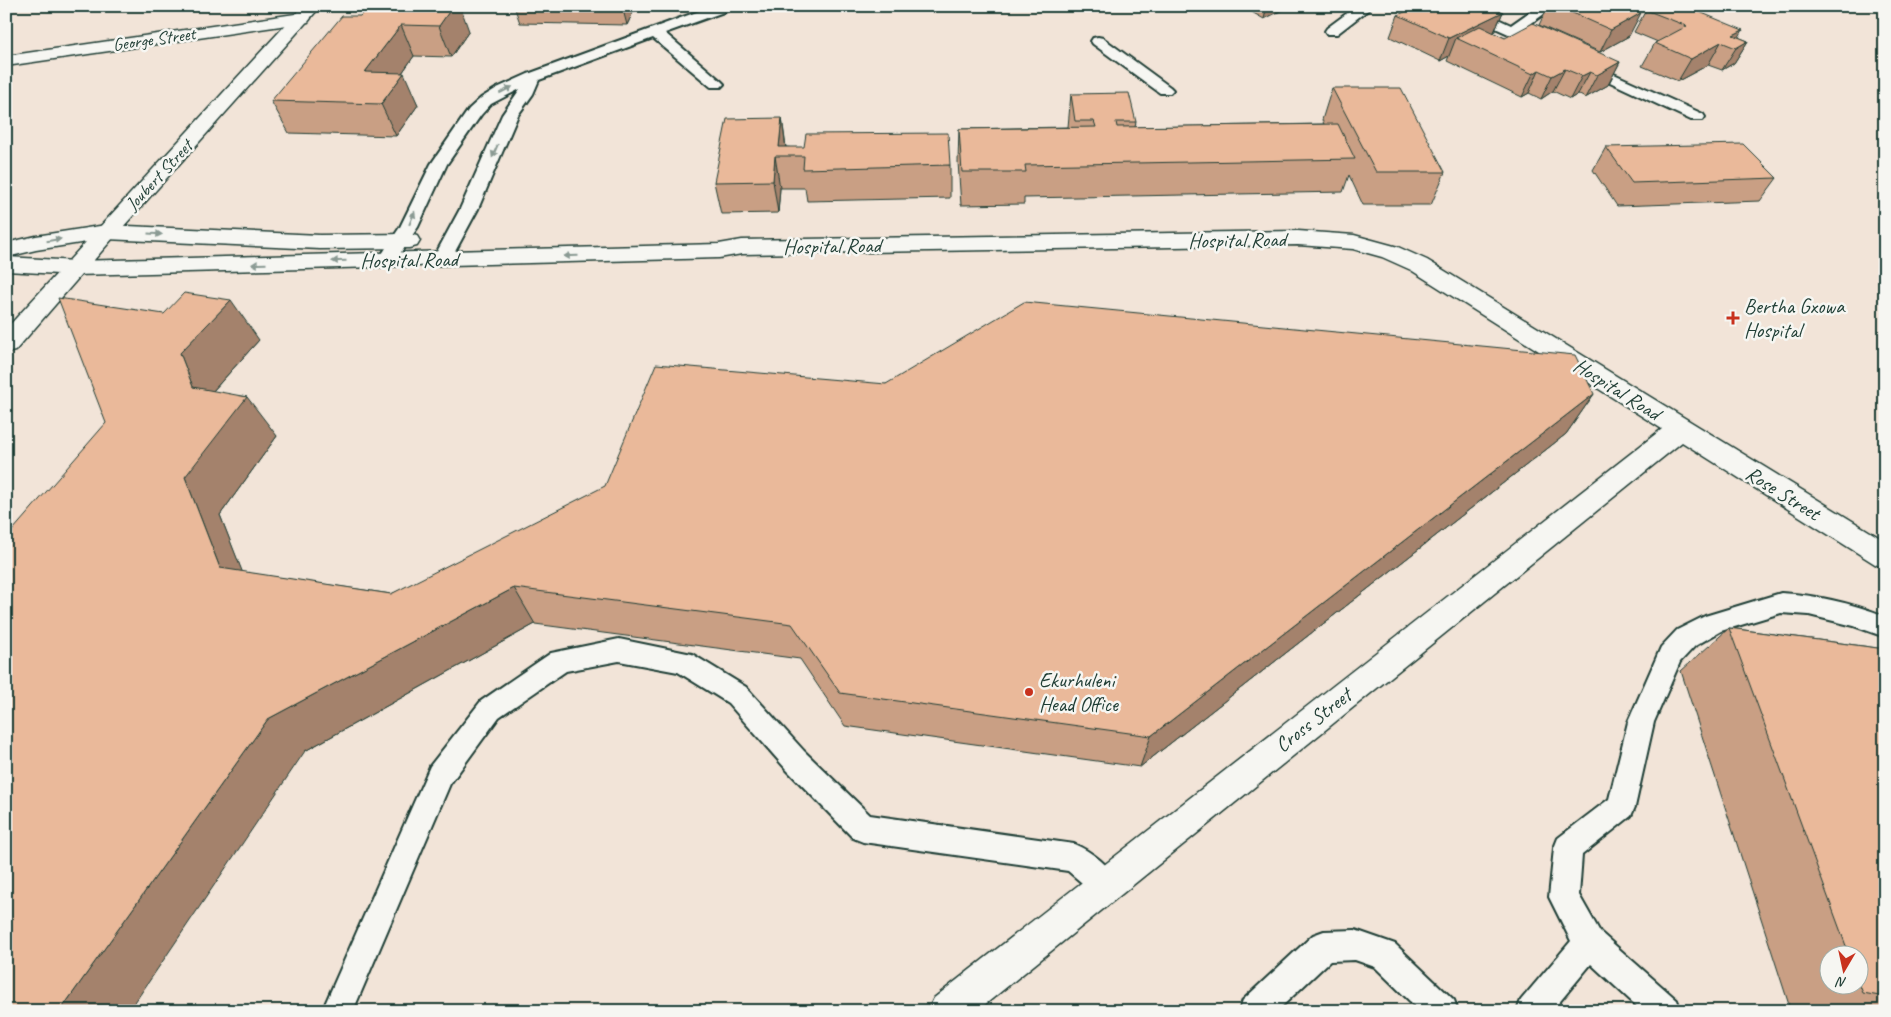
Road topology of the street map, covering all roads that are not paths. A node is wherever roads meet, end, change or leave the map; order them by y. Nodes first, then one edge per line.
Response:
1 (727, 6) edge
2 (1361, 6) edge
3 (1548, 6) edge
4 (1466, 10) edge
5 (308, 12) edge
6 (1332, 31) dead end
7 (655, 32) junction
8 (1512, 32) junction
9 (1098, 41) dead end
10 (1556, 52) edge
11 (1574, 60) edge
12 (6, 61) edge
13 (533, 77) junction
14 (716, 84) dead end
15 (1166, 90) dead end
16 (1697, 117) dead end
17 (106, 232) junction
18 (400, 241) junction
19 (6, 250) edge
20 (448, 250) junction
21 (387, 260) junction
22 (6, 264) edge
23 (76, 268) junction
24 (6, 345) edge
25 (1680, 429) junction
26 (1885, 556) edge
27 (1885, 627) edge
28 (1106, 884) junction
29 (1589, 944) junction
30 (336, 1011) edge
31 (947, 1011) edge
32 (1254, 1011) edge
33 (1443, 1011) edge
34 (1532, 1011) edge
35 (1666, 1011) edge

1 - 7 lane
2 - 6 lane
3 - 8 lane
4 - 8 lane
5 - 12 street, George Street
5 - 17 street, Joubert Street
7 - 13 lane
7 - 14 lane
8 - 10 lane
9 - 15 lane
11 - 16 lane
18 -> 13 lane
13 -> 20 lane
17 -> 18 street, Hospital Road
19 -> 17 street, Hospital Road
17 - 23 street, Joubert Street
18 - 20 street, Hospital Road
18 - 21 lane
20 - 21 street, Hospital Road
20 - 25 street, Hospital Road
21 -> 23 street, Hospital Road
22 - 23 street, Hospital Road
23 - 24 street, Joubert Street
25 - 26 street, Rose Street
25 - 28 street, Cross Street
27 - 29 lane
28 - 30 lane
28 - 31 street, Cross Street
29 - 34 lane
29 - 35 lane
32 - 33 lane

